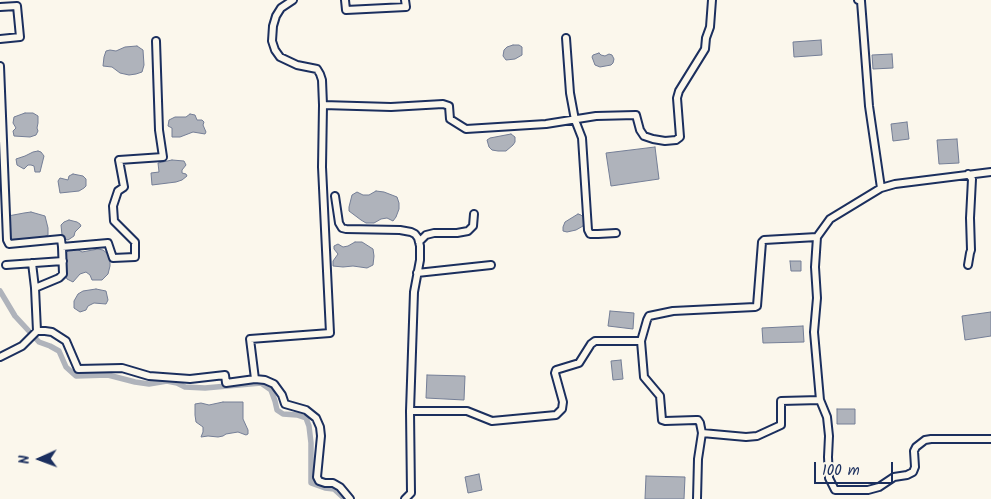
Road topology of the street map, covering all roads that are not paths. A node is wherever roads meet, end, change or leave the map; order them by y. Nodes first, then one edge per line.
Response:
1 (293, 0) edge
2 (345, 0) edge
3 (405, 0) edge
4 (712, 0) edge
5 (858, 0) edge
6 (0, 8) edge
7 (566, 38) dead end
8 (0, 39) edge
9 (156, 41) dead end
10 (0, 66) edge
11 (323, 105) junction
12 (575, 120) junction
13 (991, 172) edge
14 (968, 174) junction
15 (881, 188) junction
16 (336, 196) dead end
17 (474, 214) dead end
18 (616, 233) dead end
19 (817, 237) junction
20 (419, 242) junction
21 (62, 248) junction
22 (63, 261) junction
23 (32, 263) junction
24 (6, 265) dead end
25 (491, 265) dead end
26 (968, 265) dead end
27 (418, 272) junction
28 (35, 288) junction
29 (37, 332) junction
30 (641, 341) junction
31 (0, 357) edge
32 (255, 379) junction
33 (820, 400) junction
34 (410, 411) junction
35 (702, 433) junction
36 (991, 440) edge
37 (868, 490) junction
38 (350, 499) edge
39 (406, 499) edge
40 (697, 499) edge
41 (870, 499) edge

1 - 11 street
2 - 3 street
4 - 12 street
5 - 15 street
6 - 8 street
7 - 12 street
9 - 21 street
10 - 21 street
11 - 12 street
11 - 32 street
12 - 18 street
13 - 14 street
14 - 15 street
14 - 26 street
15 - 19 street
16 - 20 street
17 - 20 street
19 - 30 street
19 - 33 street
20 - 27 street
21 - 22 street
22 - 23 street
22 - 28 street
23 - 24 street
23 - 28 street
25 - 27 street
27 - 34 street
28 - 29 street
29 - 31 street
29 - 32 street
30 - 34 street
30 - 35 street
32 - 38 street
33 - 35 street
33 - 37 street
34 - 39 street
35 - 40 street
36 - 37 street
37 - 41 street

